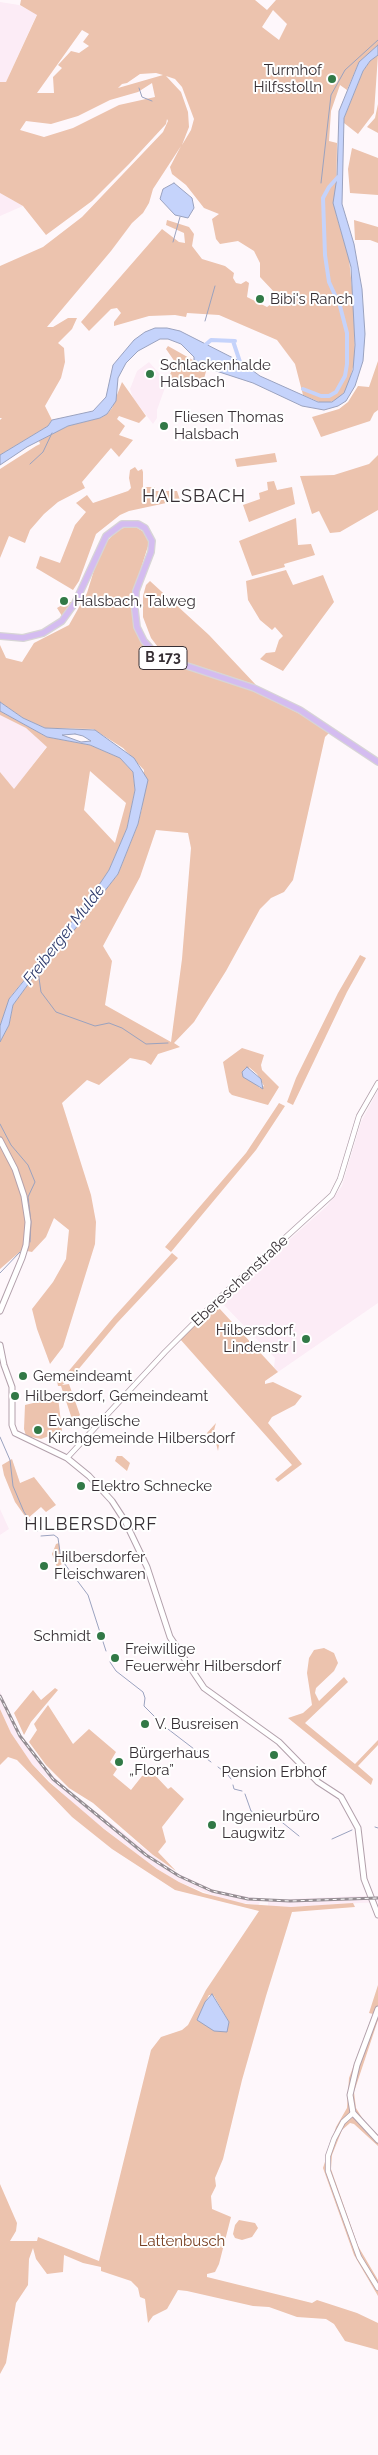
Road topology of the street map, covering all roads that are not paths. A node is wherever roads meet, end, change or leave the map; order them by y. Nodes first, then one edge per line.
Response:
1 (0, 636) edge
2 (378, 762) edge
3 (378, 1083) edge
4 (0, 1140) edge
5 (0, 1311) edge
6 (0, 1345) edge
7 (67, 1458) junction
8 (378, 1915) edge
9 (378, 2009) edge
10 (352, 2113) junction
11 (378, 2140) edge
12 (378, 2288) edge

1 - 2 main road, B 173 / B 173
3 - 7 street, Ebereschenstraße
4 - 5 main road
6 - 7 main road
7 - 8 main road
9 - 10 main road
10 - 11 main road
10 - 12 street

